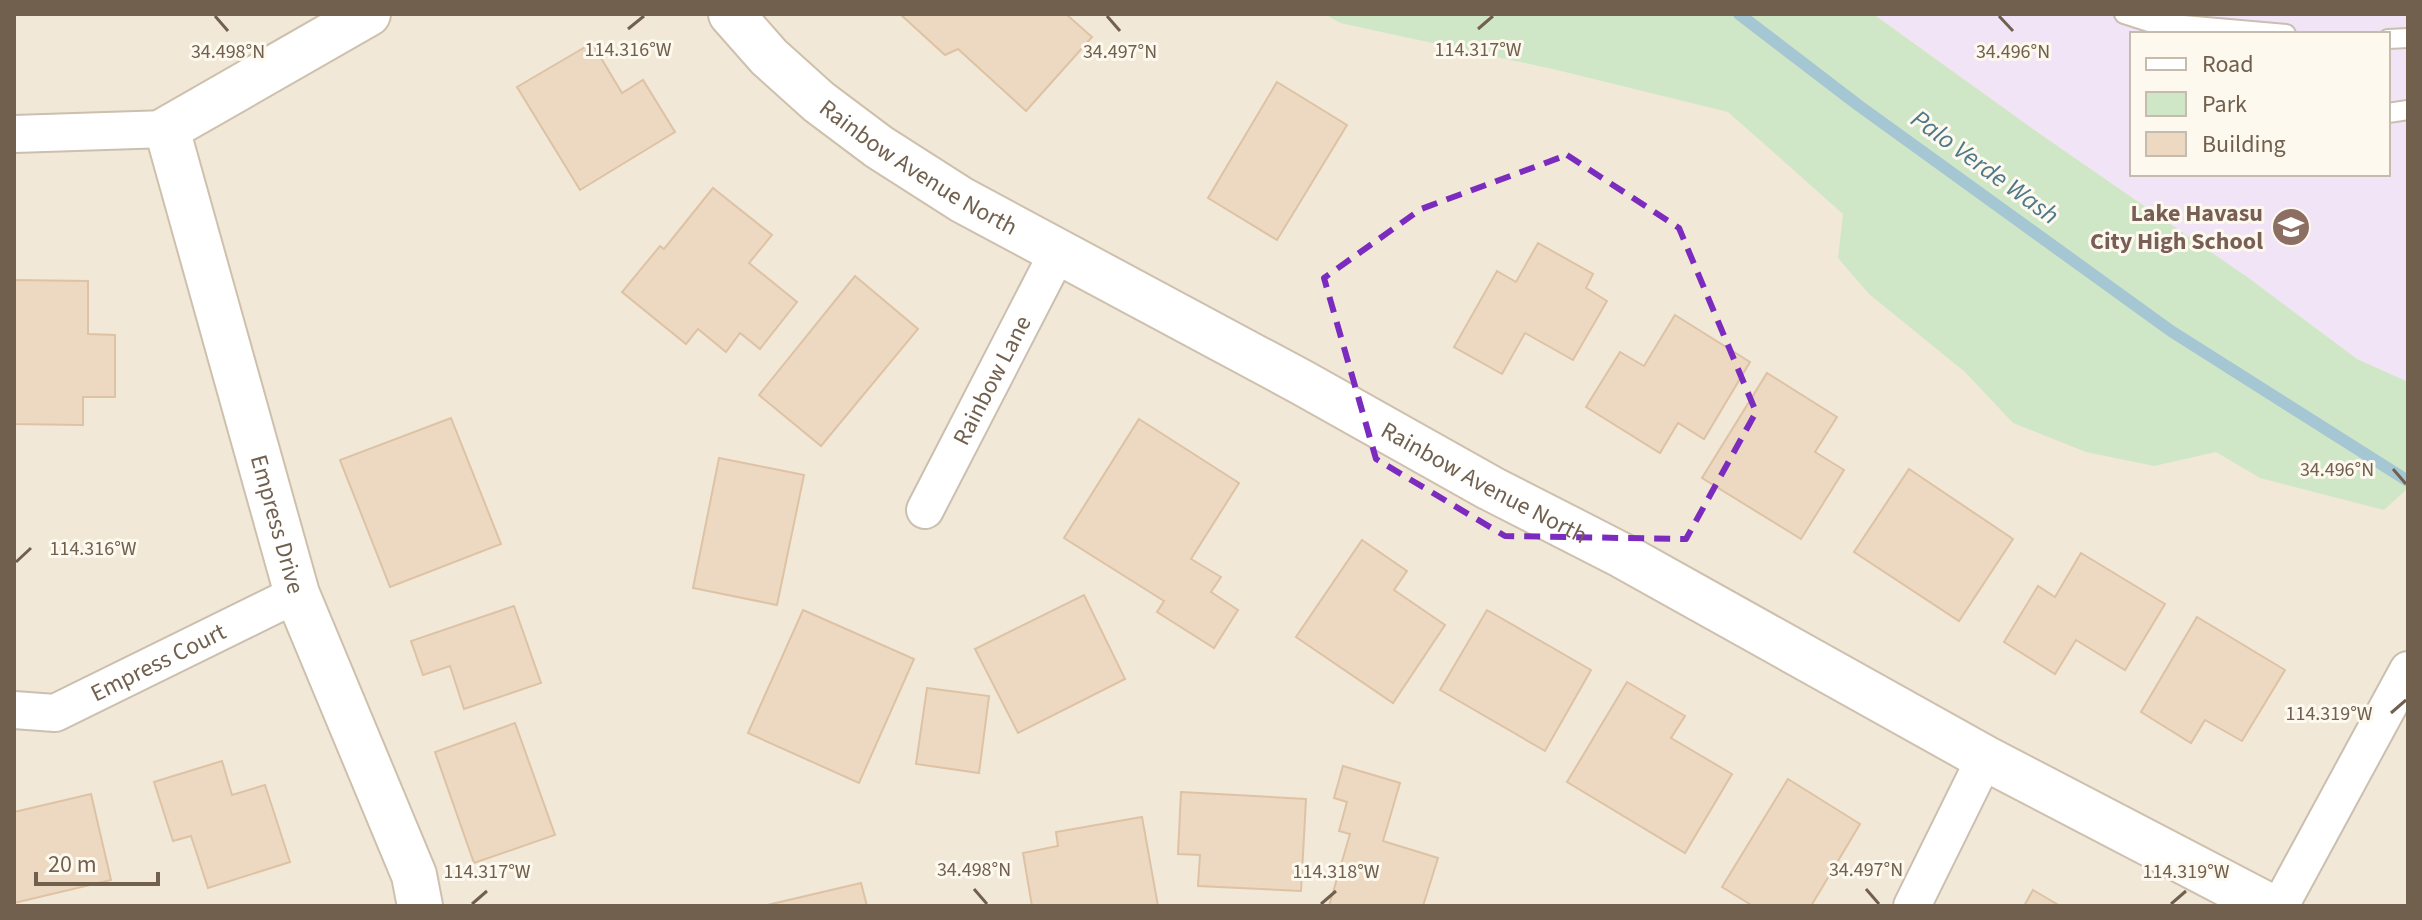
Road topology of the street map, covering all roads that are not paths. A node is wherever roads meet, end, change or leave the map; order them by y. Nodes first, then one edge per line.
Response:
1 (368, 14) edge
2 (731, 14) edge
3 (2124, 14) edge
4 (2256, 32) edge
5 (167, 129) junction
6 (14, 134) edge
7 (1058, 252) junction
8 (925, 510) dead end
9 (297, 594) junction
10 (2408, 670) edge
11 (14, 710) edge
12 (1985, 758) junction
13 (420, 906) edge
14 (1912, 906) edge
15 (2269, 906) edge
16 (2280, 906) edge

1 - 5 street
2 - 7 street, Rainbow Avenue North
3 - 4 lane
5 - 6 street
5 - 9 street, Empress Drive
7 - 8 street, Rainbow Lane
7 - 12 street, Rainbow Avenue North
9 - 11 street, Empress Court
9 - 13 street, Empress Drive
10 - 16 street
12 - 14 street
12 - 15 street, Rainbow Avenue North

